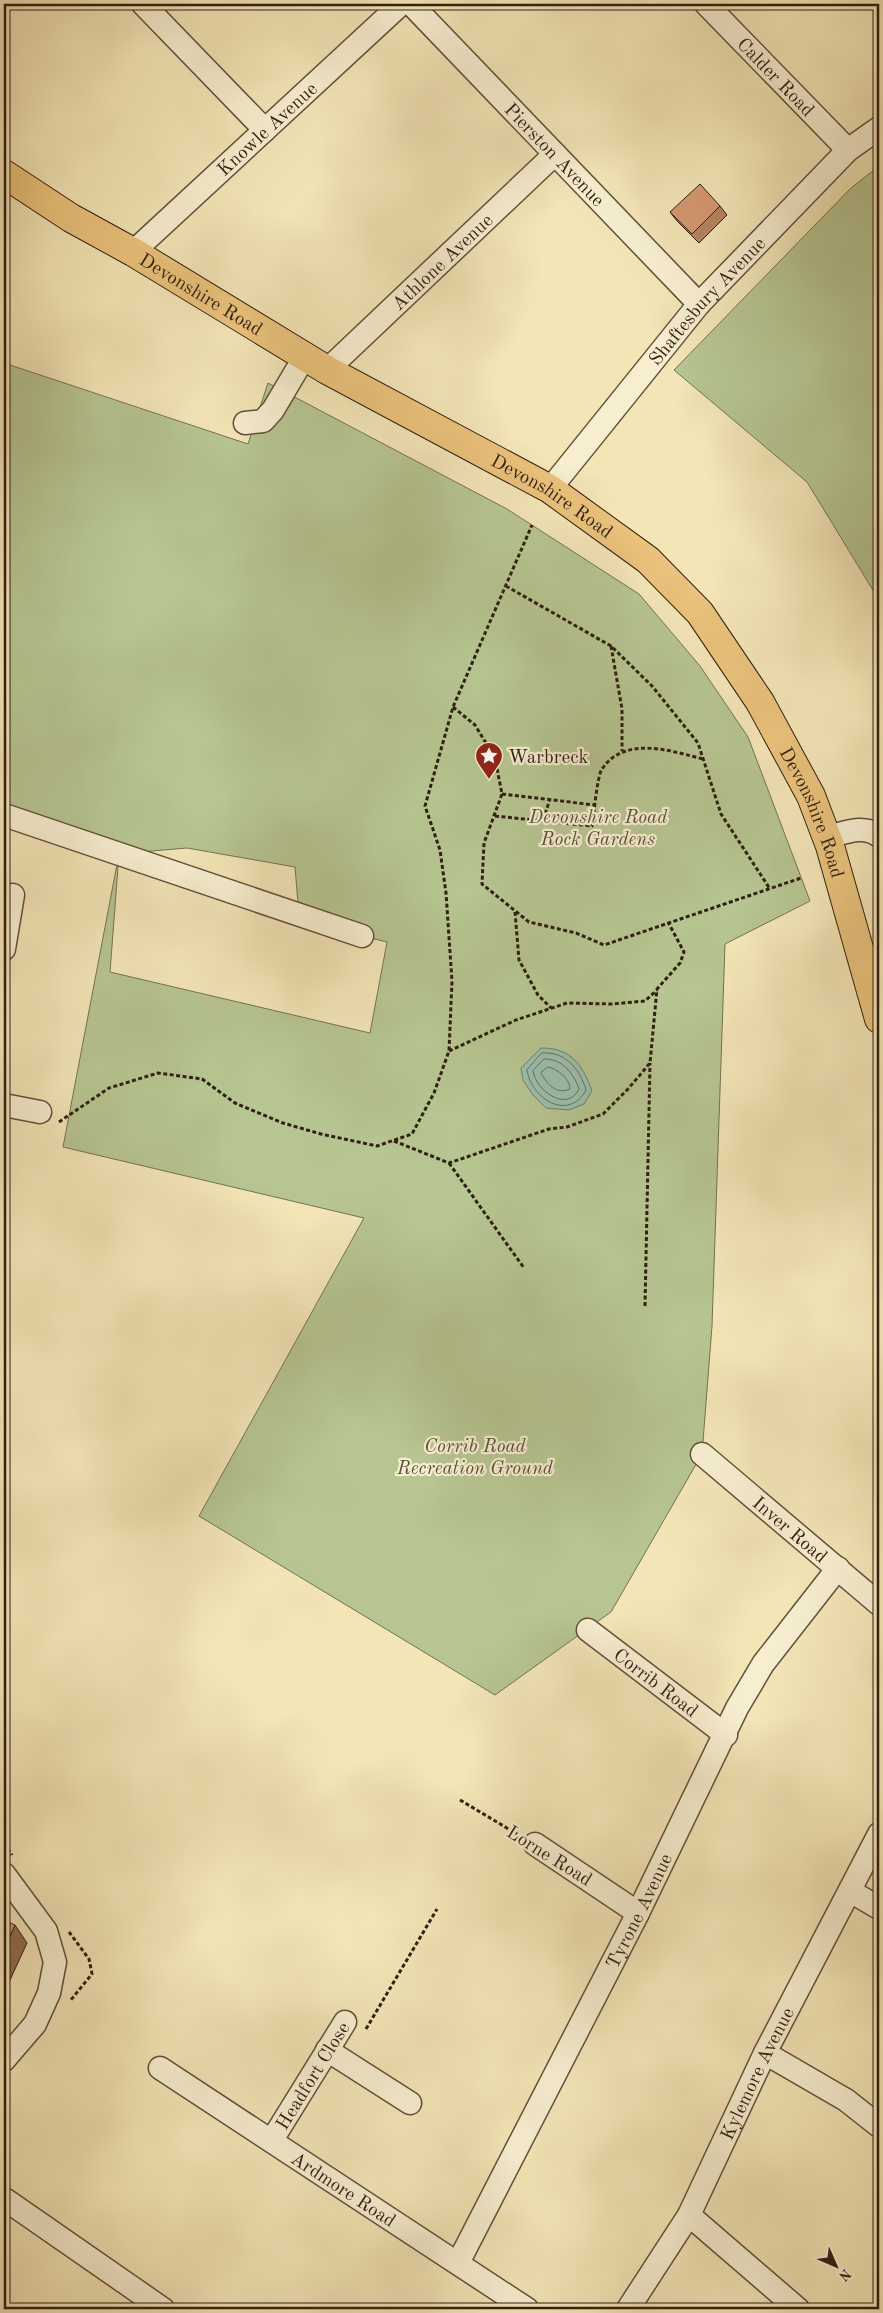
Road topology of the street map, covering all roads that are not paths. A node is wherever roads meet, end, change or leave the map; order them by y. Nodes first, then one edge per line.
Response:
1 (143, 4) edge
2 (401, 4) edge
3 (411, 4) edge
4 (706, 4) edge
5 (879, 128) edge
6 (265, 130) junction
7 (848, 150) junction
8 (556, 154) junction
9 (4, 174) edge
10 (133, 252) junction
11 (699, 304) junction
12 (316, 363) junction
13 (245, 423) dead end
14 (550, 489) junction
15 (4, 815) edge
16 (879, 836) edge
17 (827, 838) junction
18 (13, 895) dead end
19 (6, 922) edge
20 (362, 936) dead end
21 (4, 949) edge
22 (879, 1019) edge
23 (4, 1105) edge
24 (46, 1119) road end
25 (702, 1454) dead end
26 (838, 1568) junction
27 (879, 1604) edge
28 (588, 1630) dead end
29 (726, 1735) junction
30 (879, 1834) edge
31 (535, 1844) road end
32 (4, 1874) edge
33 (850, 1891) junction
34 (879, 1908) edge
35 (638, 1913) junction
36 (345, 2022) road end
37 (327, 2050) junction
38 (765, 2053) junction
39 (4, 2060) edge
40 (160, 2068) dead end
41 (410, 2103) dead end
42 (879, 2126) edge
43 (272, 2140) junction
44 (6, 2200) dead end
45 (689, 2214) junction
46 (458, 2263) junction
47 (163, 2309) edge
48 (527, 2309) edge
49 (628, 2309) edge
50 (798, 2309) edge

1 - 6 street
2 - 6 street, Knowle Avenue
3 - 8 street, Pierston Avenue
4 - 7 street, Calder Road
5 - 7 street, Shaftesbury Avenue
6 - 10 street, Knowle Avenue
7 - 11 street, Shaftesbury Avenue
8 - 11 street, Pierston Avenue
8 - 12 street, Athlone Avenue
9 - 10 main road, Devonshire Road
10 - 12 main road, Devonshire Road
11 - 14 street, Shaftesbury Avenue
12 - 13 street, Athlone Avenue
12 - 14 main road, Devonshire Road
14 - 17 main road, Devonshire Road
15 - 20 street
16 - 17 street
17 - 22 main road, Devonshire Road
18 - 19 street
19 - 21 street
23 - 24 street
25 - 26 street, Inver Road
26 - 27 street, Inver Road
26 - 29 street, Tyrone Avenue
28 - 29 street, Corrib Road
29 - 35 street, Tyrone Avenue
30 - 33 street, Kylemore Avenue
31 - 35 street, Lorne Road
32 - 39 street
33 - 34 street
33 - 38 street, Kylemore Avenue
35 - 46 street, Tyrone Avenue
36 - 37 street, Headfort Close
37 - 41 street
37 - 43 street, Headfort Close
38 - 42 street
38 - 45 street, Kylemore Avenue
40 - 43 street, Ardmore Road
43 - 46 street, Ardmore Road
44 - 47 street
45 - 49 street, Kylemore Avenue
45 - 50 street
46 - 48 street, Ardmore Road

